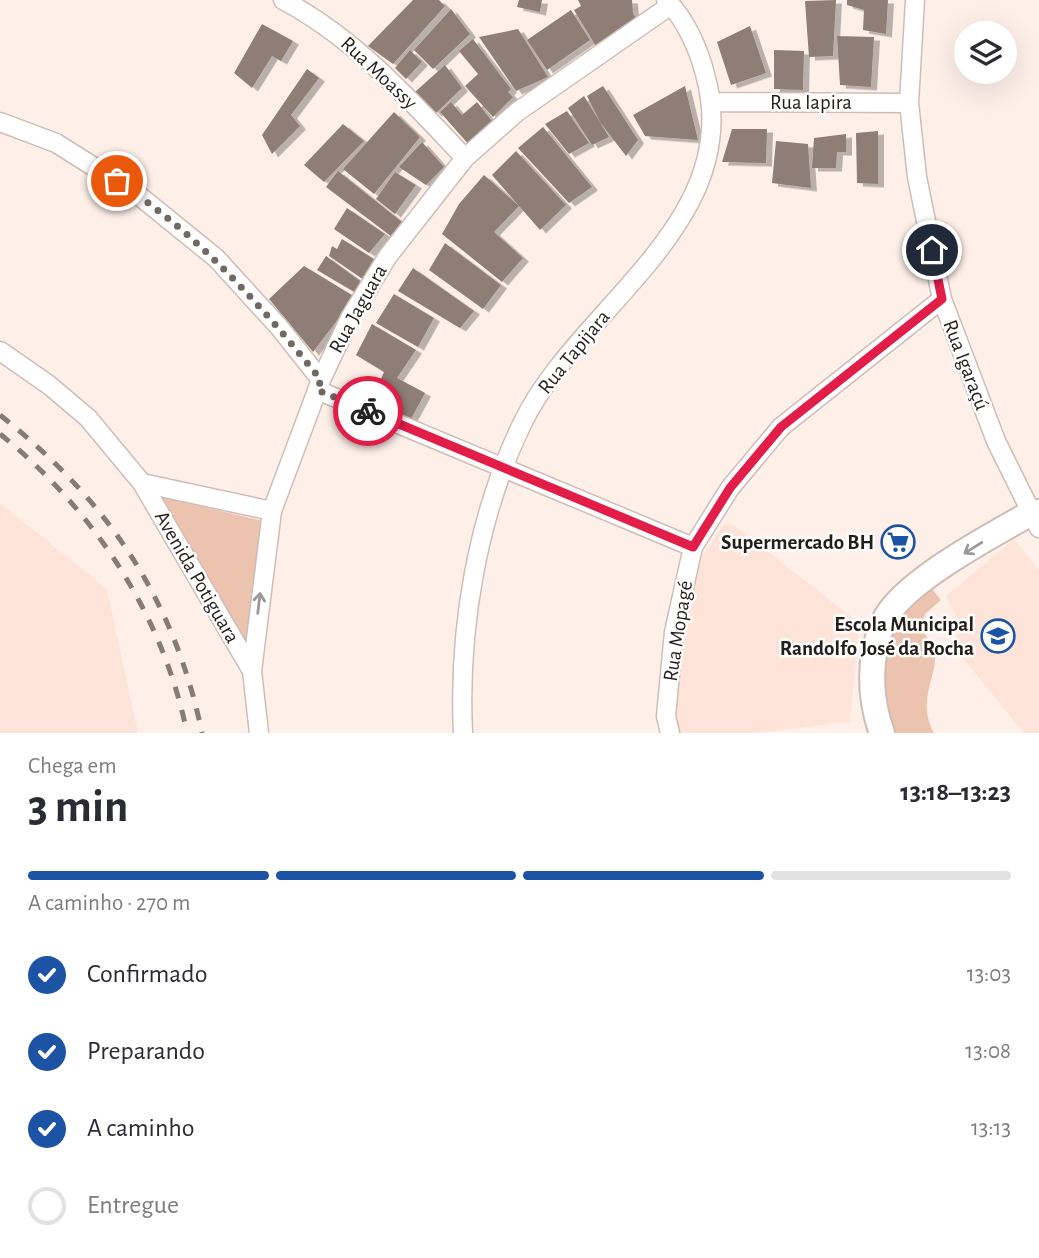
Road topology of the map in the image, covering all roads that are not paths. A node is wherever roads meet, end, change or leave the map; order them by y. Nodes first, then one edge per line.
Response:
1 (283, 0) edge
2 (915, 0) edge
3 (669, 2) edge
4 (713, 102) junction
5 (909, 103) junction
6 (0, 122) edge
7 (465, 158) junction
8 (942, 299) junction
9 (0, 351) edge
10 (319, 385) junction
11 (503, 467) junction
12 (142, 483) junction
13 (272, 511) junction
14 (1036, 518) edge
15 (693, 547) junction
16 (252, 671) junction
17 (259, 733) edge
18 (463, 733) edge
19 (670, 733) edge
20 (881, 733) edge

1 - 7 street, Rua Moassy
2 - 5 street, Rua Igaraçú
3 - 4 street, Rua Tapijara
3 - 7 street, Rua Jaguara
4 - 5 street, Rua Iapira
4 - 11 street, Rua Tapijara
5 - 8 street, Rua Igaraçú
6 - 10 street
7 - 10 street, Rua Jaguara
8 - 14 street, Rua Igaraçú
8 - 15 street, Rua Mopagé
9 - 12 street, Avenida Potiguara
10 - 11 street
10 - 13 street, Rua Jaguara
11 - 15 street
11 - 18 street, Rua Tapijara
12 - 13 street, Avenida Potiguara
12 - 16 street, Avenida Potiguara
16 -> 13 street, Rua Jaguara
14 -> 20 street
15 - 19 street, Rua Mopagé
16 - 17 street, Rua Jaguara

